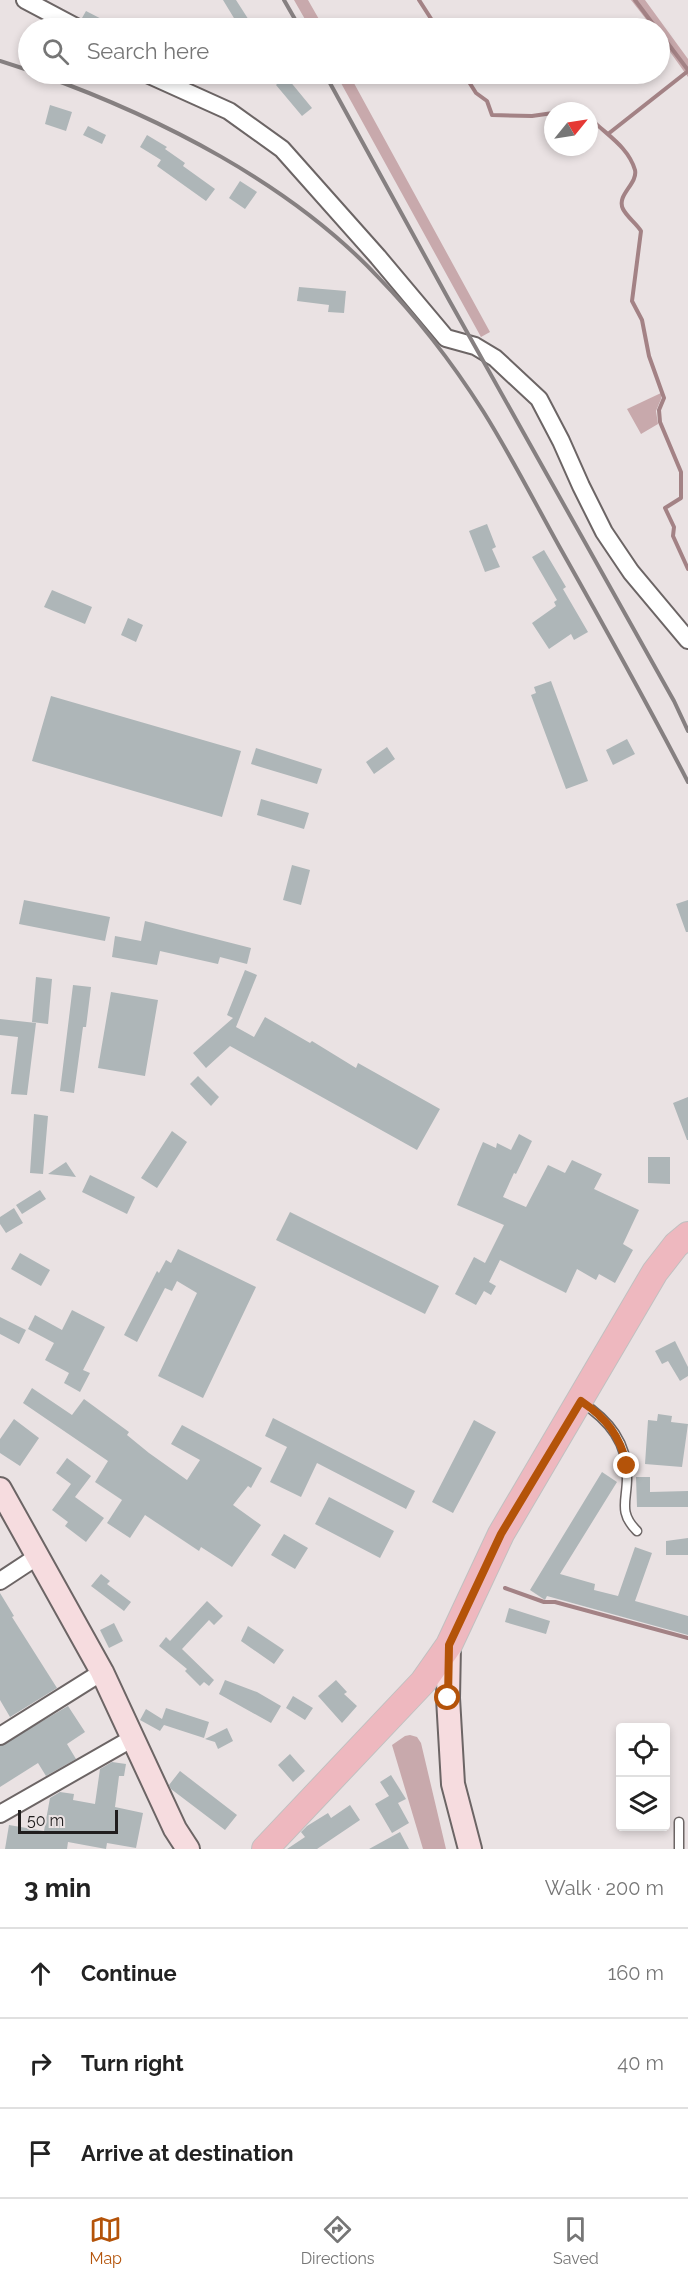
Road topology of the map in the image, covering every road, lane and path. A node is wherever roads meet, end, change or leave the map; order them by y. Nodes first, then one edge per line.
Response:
1 (25, 0) edge
2 (59, 18) edge
3 (169, 84) edge
4 (688, 640) edge
5 (688, 1235) edge
6 (581, 1401) junction
7 (0, 1489) edge
8 (637, 1531) dead end
9 (38, 1556) junction
10 (0, 1581) edge
11 (449, 1645) junction
12 (102, 1672) junction
13 (0, 1736) edge
14 (133, 1738) junction
15 (0, 1814) edge
16 (679, 1822) dead end
17 (188, 1849) edge
18 (265, 1849) edge
19 (470, 1849) edge
20 (679, 1849) edge

1 - 2 street
3 - 4 street
5 - 6 main road
6 - 8 lane
6 - 11 main road
7 - 9 main road
9 - 10 street
9 - 12 main road
11 - 18 main road
11 - 19 main road
12 - 13 street
12 - 14 main road
14 - 15 street
14 - 17 main road
16 - 20 lane

